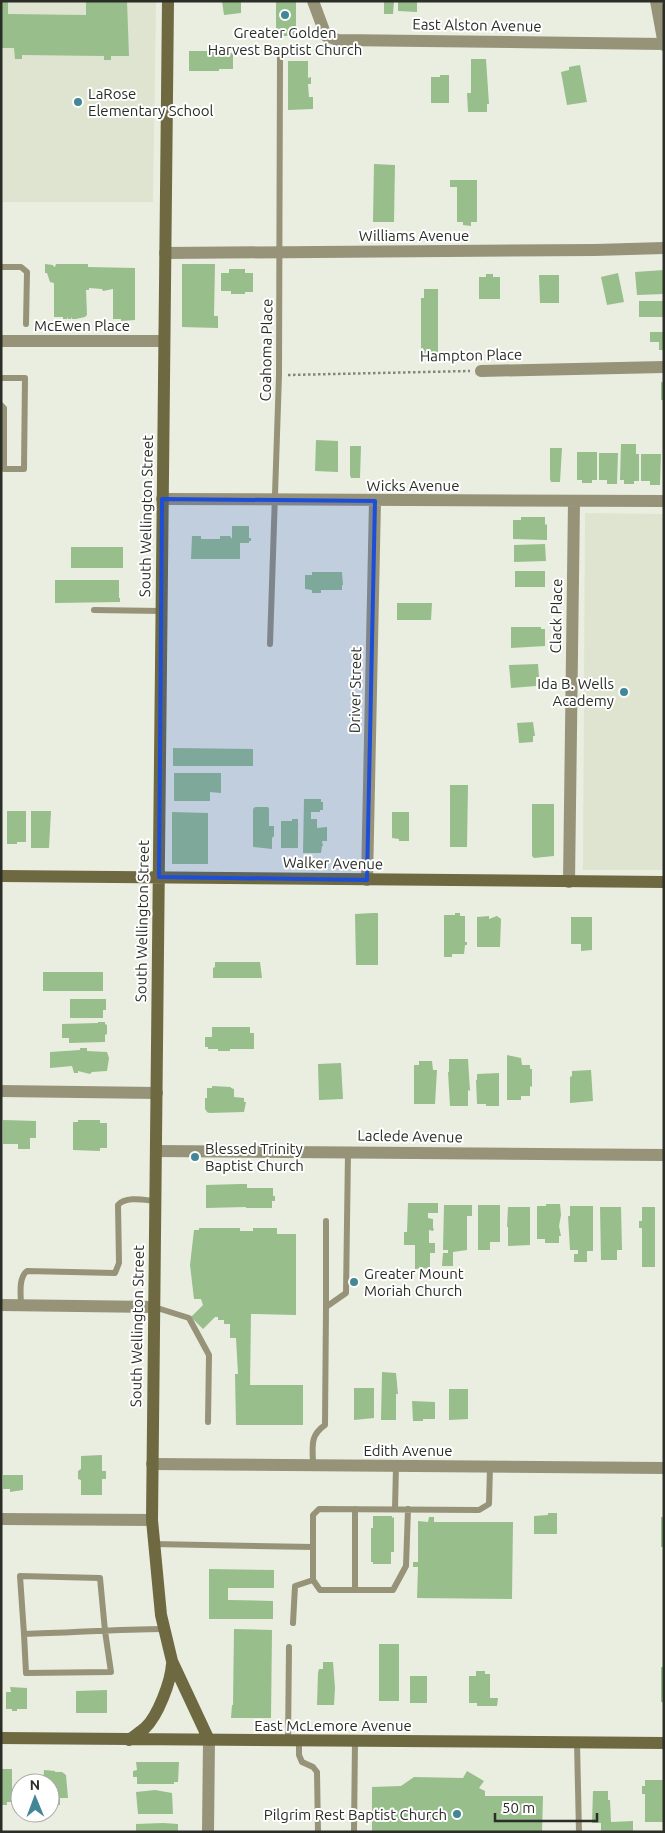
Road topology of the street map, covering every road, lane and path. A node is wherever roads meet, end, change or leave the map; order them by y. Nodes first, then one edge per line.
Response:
1 (168, 1) edge
2 (313, 1) edge
3 (656, 1) edge
4 (664, 44) edge
5 (280, 57) dead end
6 (664, 248) edge
7 (280, 252) junction
8 (165, 253) junction
9 (1, 267) edge
10 (26, 324) dead end
11 (1, 341) edge
12 (163, 341) junction
13 (664, 367) edge
14 (480, 371) joint
15 (279, 375) junction
16 (1, 378) edge
17 (3, 406) edge
18 (162, 499) junction
19 (275, 500) junction
20 (375, 501) junction
21 (574, 501) junction
22 (664, 501) edge
23 (94, 610) dead end
24 (161, 611) junction
25 (270, 644) dead end
26 (1, 876) edge
27 (159, 877) junction
28 (367, 880) junction
29 (569, 882) junction
30 (664, 882) edge
31 (1, 1091) edge
32 (157, 1093) junction
33 (156, 1151) junction
34 (348, 1152) junction
35 (664, 1155) edge
36 (155, 1201) junction
37 (326, 1221) dead end
38 (1, 1306) edge
39 (21, 1306) junction
40 (154, 1307) junction
41 (326, 1307) junction
42 (208, 1422) dead end
43 (152, 1464) junction
44 (313, 1465) junction
45 (396, 1466) junction
46 (490, 1466) junction
47 (664, 1468) edge
48 (355, 1509) junction
49 (395, 1510) junction
50 (408, 1510) junction
51 (1, 1519) edge
52 (152, 1520) junction
53 (154, 1544) junction
54 (313, 1547) junction
55 (313, 1580) junction
56 (355, 1590) junction
57 (293, 1623) dead end
58 (164, 1629) junction
59 (104, 1631) junction
60 (24, 1634) junction
61 (289, 1647) dead end
62 (172, 1662) junction
63 (1, 1738) edge
64 (129, 1740) junction
65 (209, 1740) junction
66 (293, 1741) junction
67 (355, 1741) junction
68 (577, 1743) junction
69 (664, 1743) edge
70 (208, 1832) edge
71 (318, 1832) edge
72 (354, 1832) edge
73 (579, 1832) edge

1 - 8 street, South Wellington Street
2 - 4 street, East Alston Avenue
3 - 4 street
5 - 7 lane, Coahoma Place
6 - 7 street, Williams Avenue
7 - 8 street, Williams Avenue
7 - 15 lane, Coahoma Place
8 - 12 street, South Wellington Street
9 - 10 lane
11 - 12 street, McEwen Place
12 - 18 street, South Wellington Street
13 - 14 street, Hampton Place
14 - 15 path, Hampton Place
15 - 19 lane, Coahoma Place
16 - 17 lane
18 - 19 street, Wicks Avenue
18 - 24 street, South Wellington Street
19 - 20 street, Wicks Avenue
19 - 25 lane, Coahoma Place
20 - 21 street, Wicks Avenue
20 - 28 street, Driver Street
21 - 22 street, Wicks Avenue
21 - 29 street, Clack Place
23 - 24 lane
24 - 27 street, South Wellington Street
26 - 27 street, Walker Avenue
27 - 28 street, Walker Avenue
27 - 32 street, South Wellington Street
28 - 29 street, Walker Avenue
29 - 30 street, Walker Avenue
31 - 32 street
32 - 33 street, South Wellington Street
33 - 34 street, Laclede Avenue
33 - 36 street, South Wellington Street
34 - 35 street, Laclede Avenue
34 - 41 lane
36 - 39 lane
36 - 40 street, South Wellington Street
37 - 41 lane
38 - 39 street
39 - 40 street
40 - 42 lane
40 - 43 street, South Wellington Street
41 - 44 lane
43 - 44 street, Edith Avenue
43 - 52 street, South Wellington Street
44 - 45 street, Edith Avenue
45 - 46 street, Edith Avenue
45 - 49 lane
46 - 47 street, Edith Avenue
46 - 50 lane
48 - 49 lane
48 - 54 lane
48 - 56 lane
49 - 50 lane
50 - 56 lane
51 - 52 street
52 - 53 street, South Wellington Street
53 - 54 lane
53 - 58 street, South Wellington Street
54 - 55 lane
55 - 56 lane
55 - 57 lane
58 - 59 lane
58 - 62 street, South Wellington Street
59 - 60 lane
59 - 60 lane
59 - 60 lane
61 - 66 lane
62 - 64 street
62 - 65 street, South Wellington Street
63 - 64 street, East McLemore Avenue
64 - 65 street, East McLemore Avenue
65 - 66 street, East McLemore Avenue
65 - 70 street, South Wellington Street
66 - 67 street, East McLemore Avenue
66 - 71 lane
67 - 68 street, East McLemore Avenue
67 - 72 lane
68 - 69 street, East McLemore Avenue
68 - 73 lane

